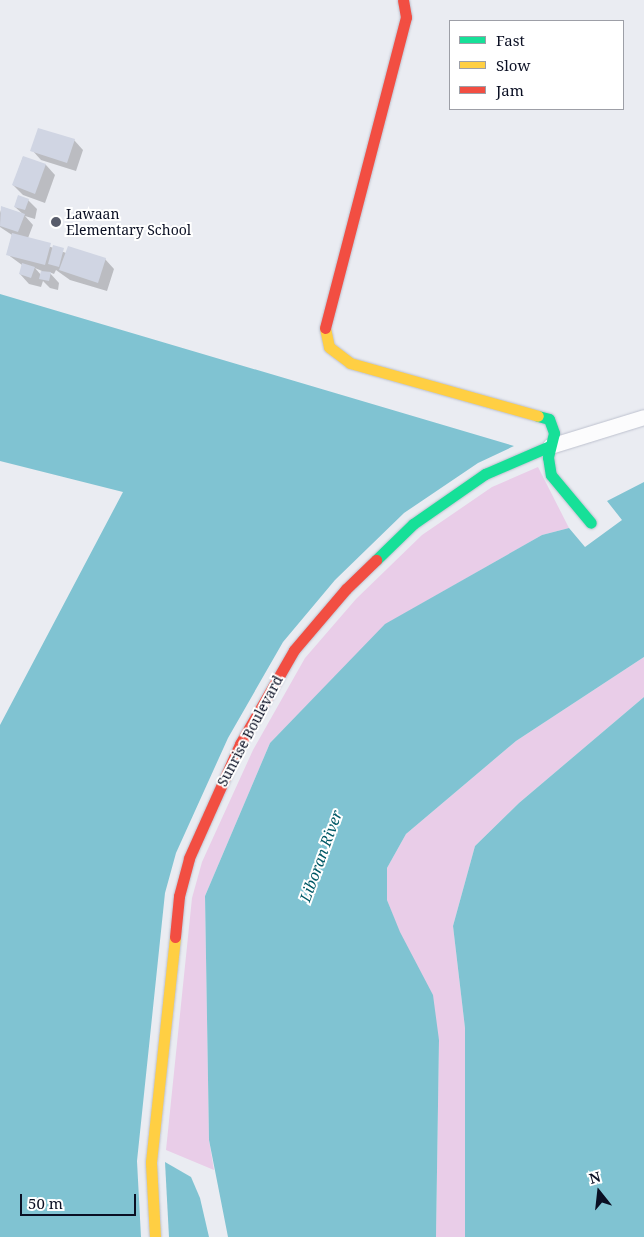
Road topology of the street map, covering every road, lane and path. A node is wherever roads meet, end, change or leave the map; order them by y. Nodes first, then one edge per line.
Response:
1 (403, 0) edge
2 (644, 417) edge
3 (550, 446) junction
4 (591, 523) dead end
5 (155, 1237) edge

1 - 3 street
2 - 3 street, Sunrise Boulevard
3 - 4 street
3 - 5 street, Sunrise Boulevard

